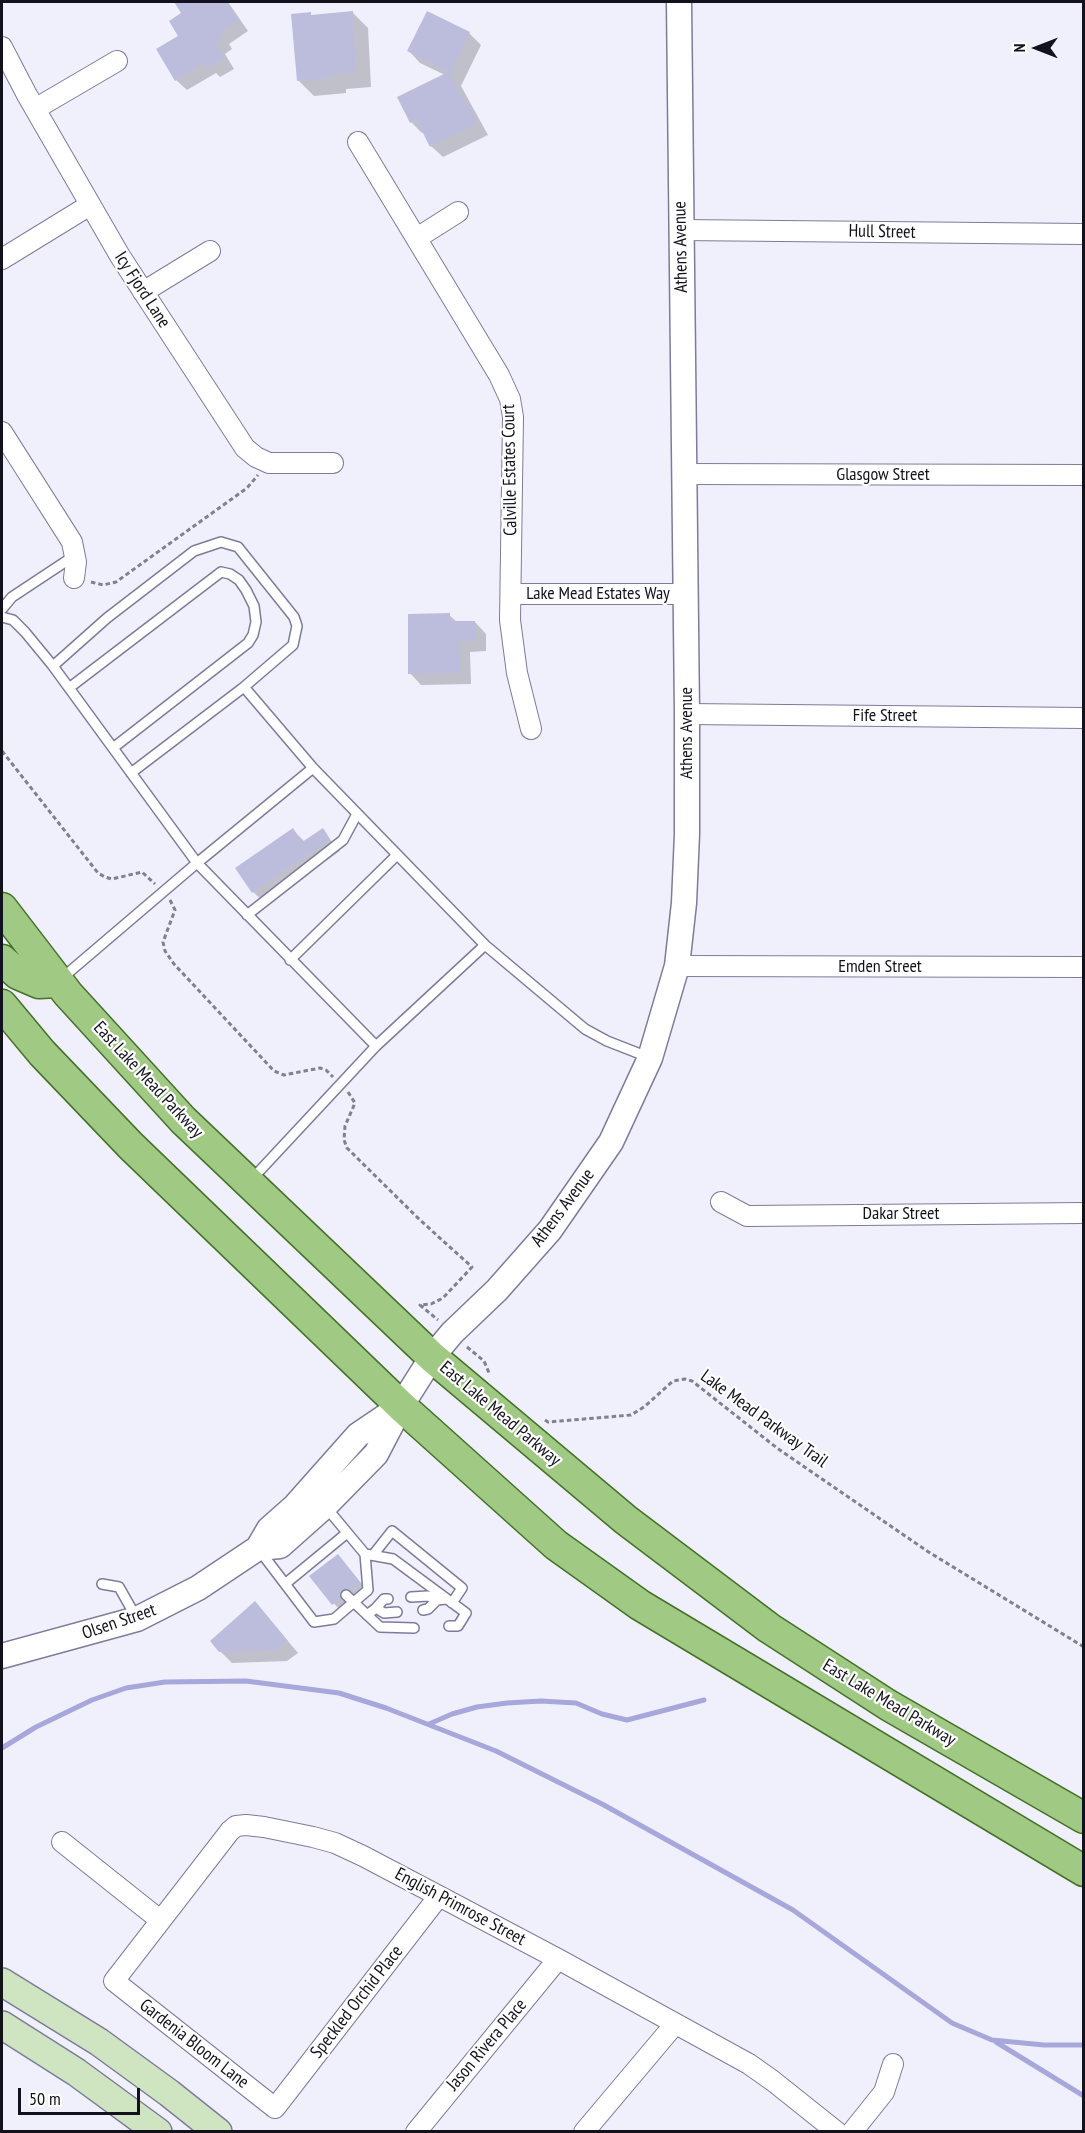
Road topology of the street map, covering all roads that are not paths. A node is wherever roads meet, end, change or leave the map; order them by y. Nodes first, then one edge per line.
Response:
1 (679, 2) edge
2 (2, 47) edge
3 (117, 61) dead end
4 (34, 109) junction
5 (358, 142) dead end
6 (90, 206) junction
7 (458, 212) dead end
8 (681, 230) junction
9 (1083, 234) edge
10 (417, 238) junction
11 (210, 251) dead end
12 (2, 259) edge
13 (143, 292) junction
14 (2, 432) edge
15 (333, 463) dead end
16 (683, 474) junction
17 (1083, 475) edge
18 (76, 555) junction
19 (74, 578) road end
20 (511, 594) junction
21 (686, 594) junction
22 (2, 609) edge
23 (2, 617) edge
24 (53, 666) junction
25 (244, 687) junction
26 (69, 688) junction
27 (687, 714) junction
28 (1083, 718) edge
29 (531, 729) dead end
30 (113, 748) junction
31 (312, 768) junction
32 (131, 773) junction
33 (357, 814) junction
34 (397, 855) junction
35 (197, 863) junction
36 (2, 908) edge
37 (247, 915) junction
38 (485, 945) junction
39 (2, 960) edge
40 (290, 960) junction
41 (677, 966) junction
42 (1083, 967) edge
43 (58, 981) junction
44 (2, 1005) edge
45 (376, 1046) junction
46 (650, 1058) junction
47 (249, 1183) junction
48 (721, 1202) dead end
49 (1083, 1213) edge
50 (416, 1382) junction
51 (325, 1506) junction
52 (347, 1533) junction
53 (258, 1548) junction
54 (369, 1555) junction
55 (315, 1558) junction
56 (322, 1567) dead end
57 (102, 1584) dead end
58 (285, 1584) junction
59 (346, 1595) dead end
60 (411, 1597) dead end
61 (388, 1599) dead end
62 (445, 1600) junction
63 (353, 1603) junction
64 (376, 1608) junction
65 (423, 1610) dead end
66 (397, 1612) dead end
67 (367, 1615) junction
68 (137, 1619) junction
69 (448, 1626) dead end
70 (414, 1628) dead end
71 (2, 1656) edge
72 (1083, 1818) edge
73 (62, 1842) dead end
74 (1083, 1871) edge
75 (439, 1896) junction
76 (160, 1920) junction
77 (558, 1959) junction
78 (114, 1981) joint
79 (2, 1982) edge
80 (675, 2024) junction
81 (2, 2025) edge
82 (893, 2064) dead end
83 (275, 2108) joint
84 (158, 2132) edge
85 (218, 2132) edge
86 (416, 2132) edge
87 (584, 2132) edge
88 (837, 2132) edge
89 (852, 2132) edge

1 - 8 street, Athens Avenue
2 - 4 street, Icy Fjord Lane
3 - 4 street
4 - 6 street, Icy Fjord Lane
5 - 10 street, Calville Estates Court
6 - 12 street
6 - 13 street, Icy Fjord Lane
7 - 10 street
8 - 9 street, Hull Street
8 - 16 street, Athens Avenue
10 - 20 street, Calville Estates Court
11 - 13 street
13 - 15 street, Icy Fjord Lane
14 - 18 street
16 - 17 street, Glasgow Street
16 - 21 street, Athens Avenue
18 - 19 street
18 - 22 lane
20 - 21 street, Lake Mead Estates Way
20 - 29 street, Calville Estates Court
21 - 27 street, Athens Avenue
23 - 24 lane
24 - 25 lane
24 - 26 lane
25 - 31 lane
25 - 32 lane
26 - 30 lane
26 - 30 lane
27 - 28 street, Fife Street
27 - 41 street, Athens Avenue
30 - 32 lane
31 - 33 lane
31 - 35 lane
32 - 35 lane
33 - 34 lane
33 - 37 lane
34 - 38 lane
34 - 40 lane
35 - 37 lane
35 - 43 lane
36 - 43 main road, East Lake Mead Parkway
37 - 40 lane
38 - 45 lane
38 - 46 lane
39 - 43 main road
40 - 45 lane
41 - 42 street, Emden Street
41 - 46 street, Athens Avenue
43 - 47 main road, East Lake Mead Parkway
44 - 50 main road, East Lake Mead Parkway
45 - 47 lane
46 - 50 street, Athens Avenue
47 - 50 main road, East Lake Mead Parkway
48 - 49 street, Dakar Street
50 - 51 street, Olsen Street
50 - 53 street, Olsen Street
50 - 72 main road, East Lake Mead Parkway
50 - 74 main road, East Lake Mead Parkway
51 - 52 lane
51 - 53 street, Olsen Street
52 - 54 lane
52 - 55 lane
53 - 58 lane
53 - 68 street, Olsen Street
54 - 62 lane
54 - 62 lane
54 - 63 lane
55 - 56 lane
55 - 58 lane
57 - 68 lane
58 - 63 lane
59 - 63 lane
60 - 62 lane
61 - 64 lane
62 - 65 lane
62 - 69 lane
63 - 67 lane
64 - 66 lane
64 - 67 lane
67 - 70 lane
68 - 71 street, Olsen Street
73 - 76 street
75 - 76 street, English Primrose Street
75 - 77 street, English Primrose Street
75 - 83 street, Speckled Orchid Place
76 - 78 street, English Primrose Street
77 - 80 street, English Primrose Street
77 - 86 street, Jason Rivera Place
78 - 83 street, Gardenia Bloom Lane
79 - 85 main road
80 - 87 street
80 - 88 street, English Primrose Street
81 - 84 main road
82 - 89 street

